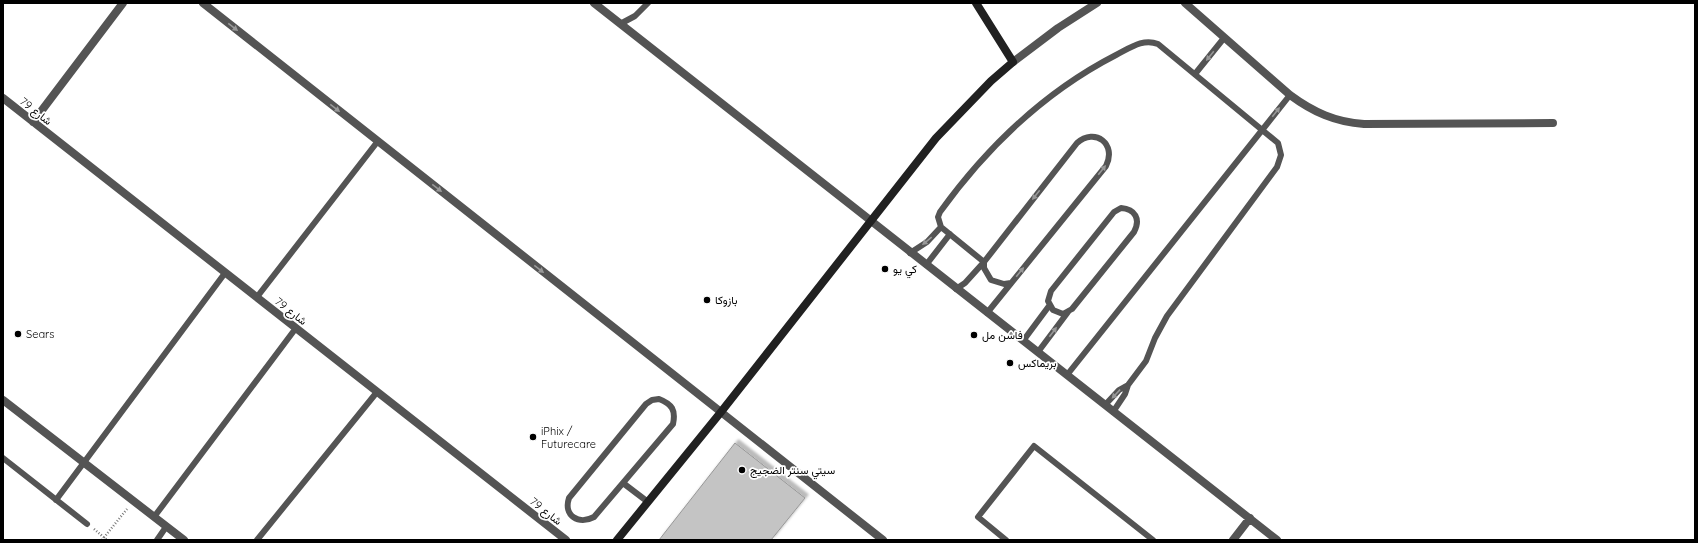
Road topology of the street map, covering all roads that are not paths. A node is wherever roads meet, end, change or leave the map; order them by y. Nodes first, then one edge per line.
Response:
1 (123, 3) edge
2 (203, 3) edge
3 (594, 3) edge
4 (648, 3) edge
5 (976, 3) edge
6 (1097, 3) edge
7 (1185, 3) edge
8 (620, 24) junction
9 (1224, 38) junction
10 (1013, 62) junction
11 (1195, 74) junction
12 (1290, 95) junction
13 (3, 98) edge
14 (33, 122) junction
15 (1553, 123) dead end
16 (1262, 130) junction
17 (378, 142) junction
18 (870, 222) junction
19 (941, 227) junction
20 (950, 234) junction
21 (910, 253) junction
22 (984, 262) junction
23 (926, 265) junction
24 (225, 273) junction
25 (1011, 283) junction
26 (956, 289) junction
27 (257, 297) junction
28 (1049, 306) junction
29 (1068, 312) junction
30 (987, 313) junction
31 (296, 328) junction
32 (1023, 341) junction
33 (1038, 352) junction
34 (1067, 375) junction
35 (1128, 385) junction
36 (377, 392) junction
37 (3, 400) edge
38 (1105, 405) junction
39 (720, 412) junction
40 (1113, 412) junction
41 (3, 458) edge
42 (84, 462) junction
43 (623, 483) junction
44 (56, 500) junction
45 (648, 502) junction
46 (154, 517) junction
47 (1250, 518) junction
48 (87, 524) road end
49 (166, 526) junction
50 (1236, 539) edge
51 (157, 540) edge
52 (184, 540) edge
53 (257, 540) edge
54 (566, 540) edge
55 (617, 540) edge
56 (883, 540) edge
57 (1006, 540) edge
58 (1153, 540) edge
59 (1277, 540) edge

1 - 14 street
2 -> 17 street
3 - 8 street
4 - 8 lane
5 - 10 street
6 - 10 street
7 - 9 street
8 - 18 street
9 -> 11 lane
9 - 12 street
10 - 18 street
11 - 16 lane
11 - 19 lane
12 - 15 street
16 -> 12 lane
13 - 14 street, شارع 79
14 - 24 street, شارع 79
16 - 34 lane
16 - 35 lane
17 - 27 lane
17 -> 39 street
18 - 21 street
18 - 39 street
19 - 20 lane
19 -> 21 lane
20 - 22 lane
20 - 23 lane
21 - 23 street
22 - 25 lane
25 -> 22 lane
22 - 26 lane
23 - 26 street
24 - 27 street, شارع 79
24 - 42 lane
25 - 30 lane
26 - 30 street
27 - 31 street, شارع 79
28 - 29 lane
28 - 29 lane
28 - 32 lane
33 -> 29 lane
30 - 32 street
31 - 36 street, شارع 79
31 - 46 lane
32 - 33 street
33 - 34 street
34 - 38 street
35 -> 38 lane
35 - 40 lane
36 - 53 lane
36 - 54 street, شارع 79
37 - 42 street
38 - 40 street
39 - 45 street
39 - 56 street
40 - 47 street
41 - 44 lane
42 - 44 lane
42 - 46 street
43 - 43 lane
43 - 45 lane
44 - 48 lane
45 - 55 street
46 - 49 street
47 - 50 street
47 - 59 street
49 - 51 lane
49 - 52 street
57 - 58 lane

